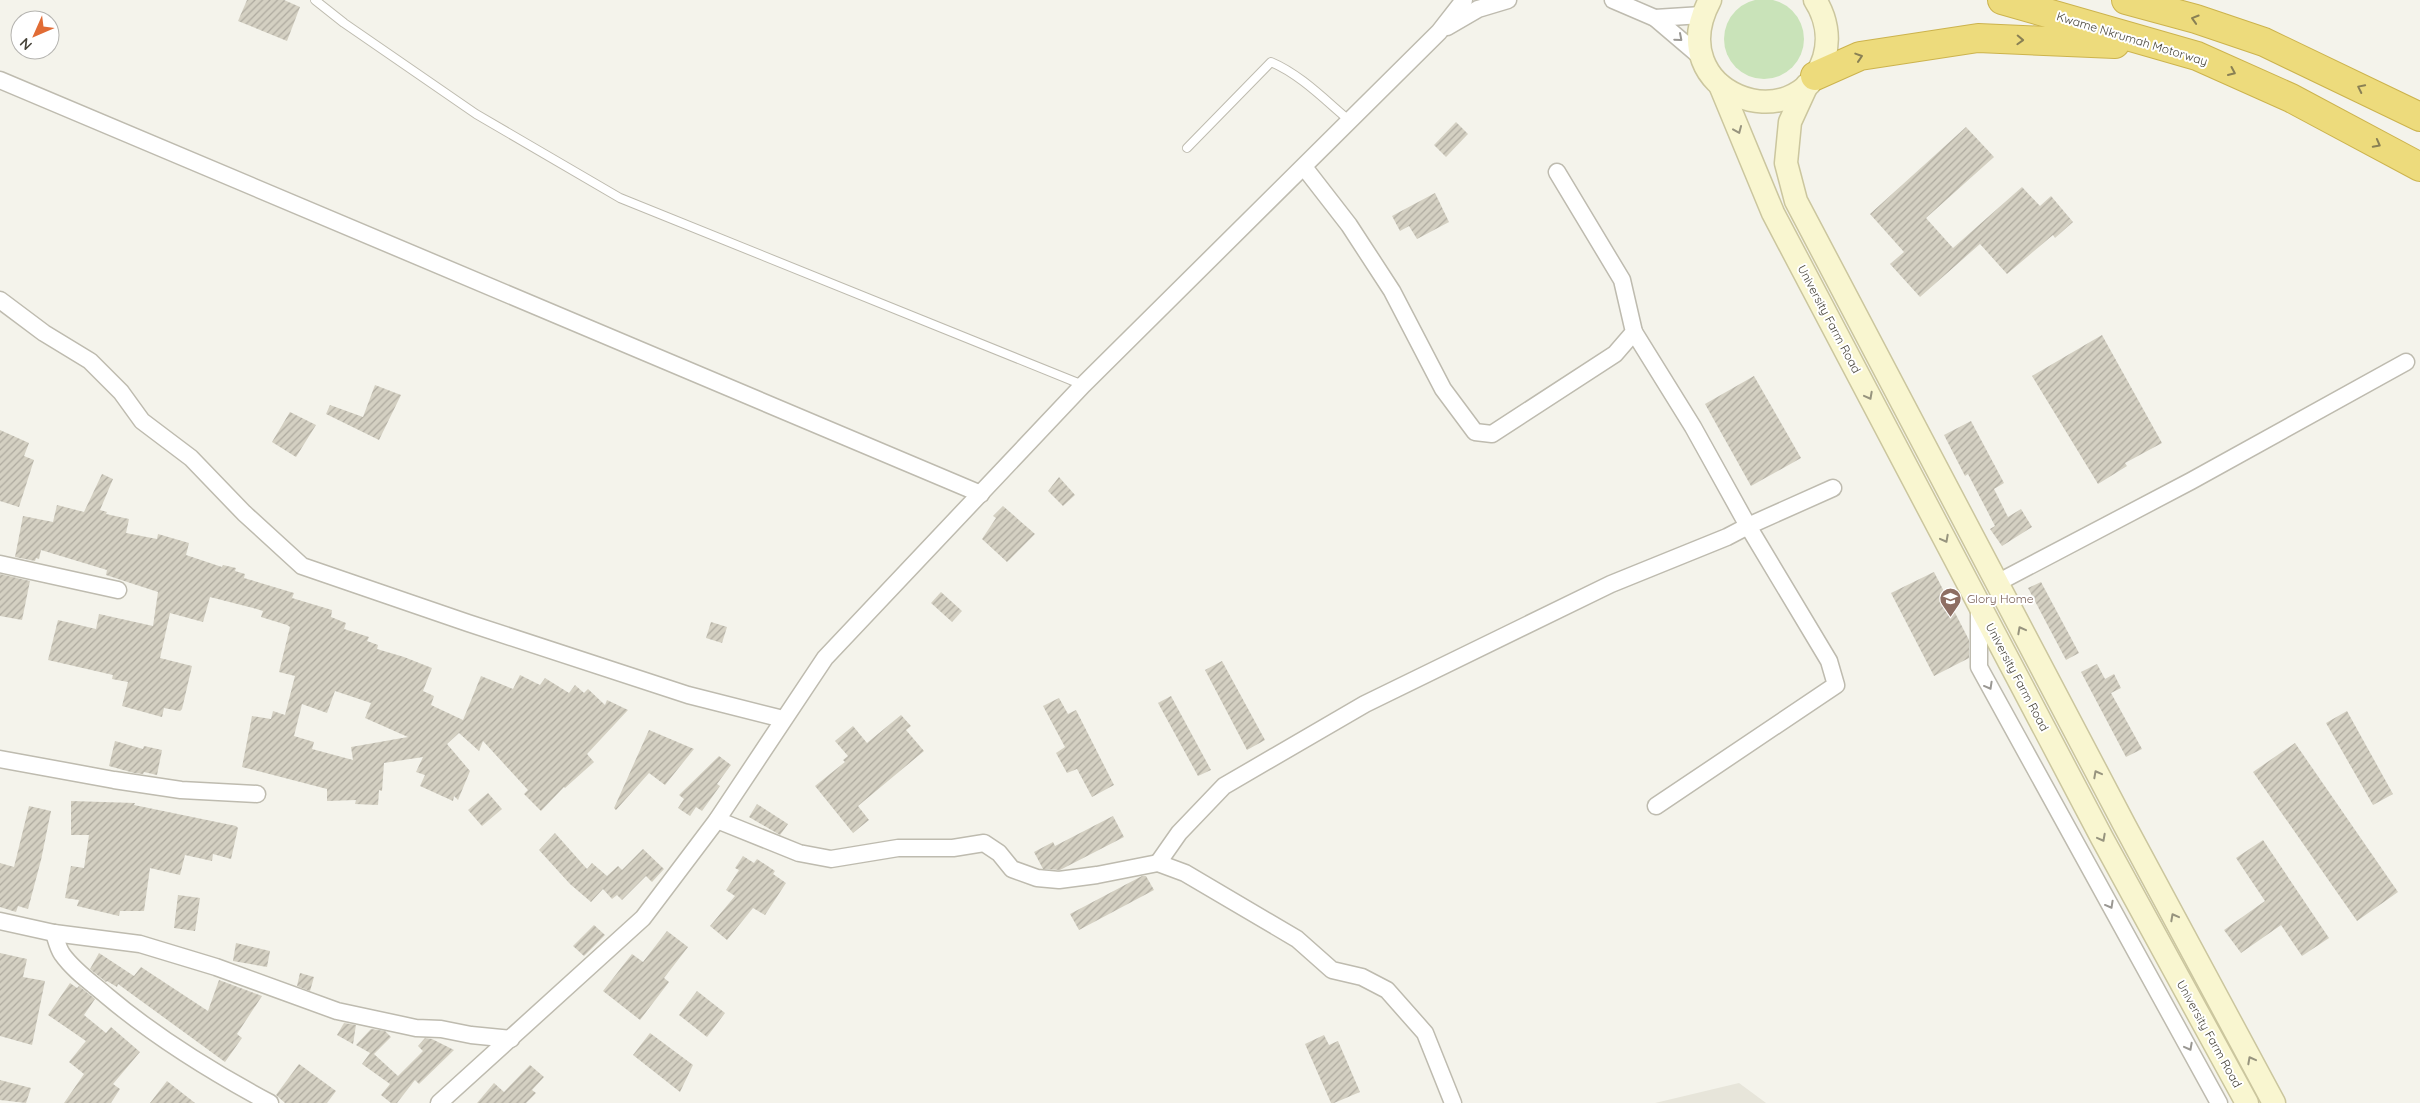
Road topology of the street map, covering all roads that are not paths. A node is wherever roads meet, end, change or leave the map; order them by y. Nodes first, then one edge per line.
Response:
1 (315, 0) edge
2 (1464, 0) edge
3 (1508, 0) edge
4 (1613, 0) edge
5 (1814, 0) edge
6 (2002, 0) edge
7 (2126, 0) edge
8 (1706, 7) edge
9 (1655, 18) junction
10 (1439, 32) junction
11 (2197, 56) junction
12 (1702, 58) junction
13 (0, 80) edge
14 (1811, 81) junction
15 (1720, 85) junction
16 (2420, 118) edge
17 (1350, 121) junction
18 (1187, 148) dead end
19 (1304, 167) junction
20 (2420, 167) edge
21 (1557, 172) dead end
22 (0, 300) edge
23 (1634, 332) junction
24 (2406, 362) dead end
25 (1083, 385) junction
26 (1832, 488) dead end
27 (981, 494) junction
28 (1748, 526) junction
29 (0, 564) edge
30 (1997, 583) junction
31 (118, 590) dead end
32 (1980, 605) junction
33 (783, 719) junction
34 (0, 759) edge
35 (257, 794) dead end
36 (1656, 806) dead end
37 (717, 820) junction
38 (1158, 863) junction
39 (0, 921) edge
40 (54, 933) junction
41 (511, 1038) junction
42 (270, 1103) edge
43 (439, 1103) edge
44 (1454, 1103) edge
45 (2219, 1103) edge
46 (2247, 1103) edge
47 (2274, 1103) edge

1 - 25 lane
2 - 10 street
3 - 10 street
4 - 9 street
5 - 14 street, University Farm Road
6 - 11 highway, Kwame Nkrumah Motorway
16 -> 7 highway
8 - 9 street
8 - 12 street
9 -> 12 street
10 - 17 street
14 -> 11 highway
11 -> 20 highway, Kwame Nkrumah Motorway
12 - 15 street
13 - 27 street
14 - 15 street
14 - 30 street, University Farm Road
15 -> 32 street, University Farm Road
17 - 18 lane
17 - 19 street
19 - 23 street
19 - 25 street
21 - 23 street
22 - 33 street
23 - 28 street
24 - 30 street
25 - 27 street
26 - 28 street
27 - 33 street
28 - 36 street
28 - 38 street
29 - 31 street
47 -> 30 street, University Farm Road
32 -> 45 street
32 -> 46 street, University Farm Road
33 - 37 street
34 - 35 street
37 - 38 street
37 - 41 street
38 - 44 street
39 - 40 street
40 - 41 street
40 - 42 street
41 - 43 street

